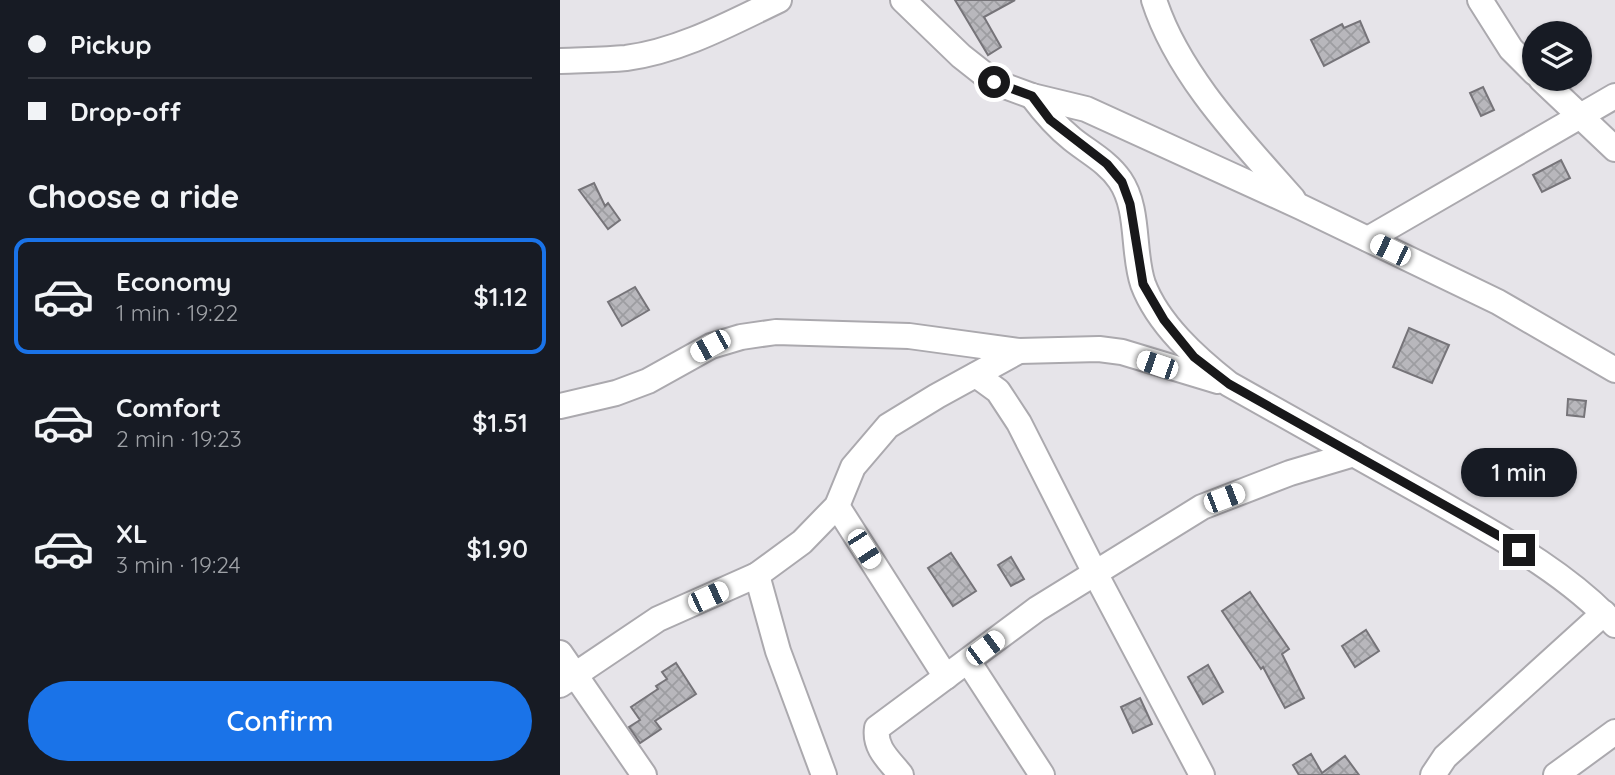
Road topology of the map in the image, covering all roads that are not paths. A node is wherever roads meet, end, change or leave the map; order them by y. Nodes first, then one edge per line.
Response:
1 (779, 0) edge
2 (903, 0) edge
3 (1154, 0) edge
4 (1480, 0) edge
5 (1522, 60) edge
6 (560, 61) edge
7 (1554, 91) edge
8 (1032, 96) junction
9 (1615, 96) edge
10 (1581, 116) junction
11 (1615, 149) edge
12 (1301, 207) junction
13 (1368, 239) junction
14 (1019, 351) junction
15 (1615, 370) edge
16 (976, 374) junction
17 (1229, 384) junction
18 (560, 406) edge
19 (1354, 454) junction
20 (837, 506) junction
21 (1095, 573) junction
22 (757, 575) junction
23 (1610, 619) edge
24 (560, 653) edge
25 (968, 661) junction
26 (946, 677) junction
27 (568, 679) edge
28 (1615, 732) edge
29 (645, 775) edge
30 (824, 775) edge
31 (900, 775) edge
32 (1042, 775) edge
33 (1202, 775) edge
34 (1433, 775) edge
35 (1556, 775) edge

1 - 6 street
2 - 8 street
3 - 12 street
4 - 5 street
7 - 10 street
8 - 12 street
8 - 17 street
9 - 10 street
10 - 11 street
10 - 13 street
12 - 13 street
13 - 15 street
14 - 16 street
14 - 17 street
14 - 18 street
16 - 20 street
16 - 21 street
17 - 19 street
19 - 21 street
19 - 23 street
20 - 22 street
20 - 26 street
21 - 25 street
21 - 33 street
22 - 27 street
22 - 30 street
23 - 34 street
24 - 27 street
25 - 26 street
25 - 32 street
26 - 31 street
27 - 29 street
28 - 35 street

